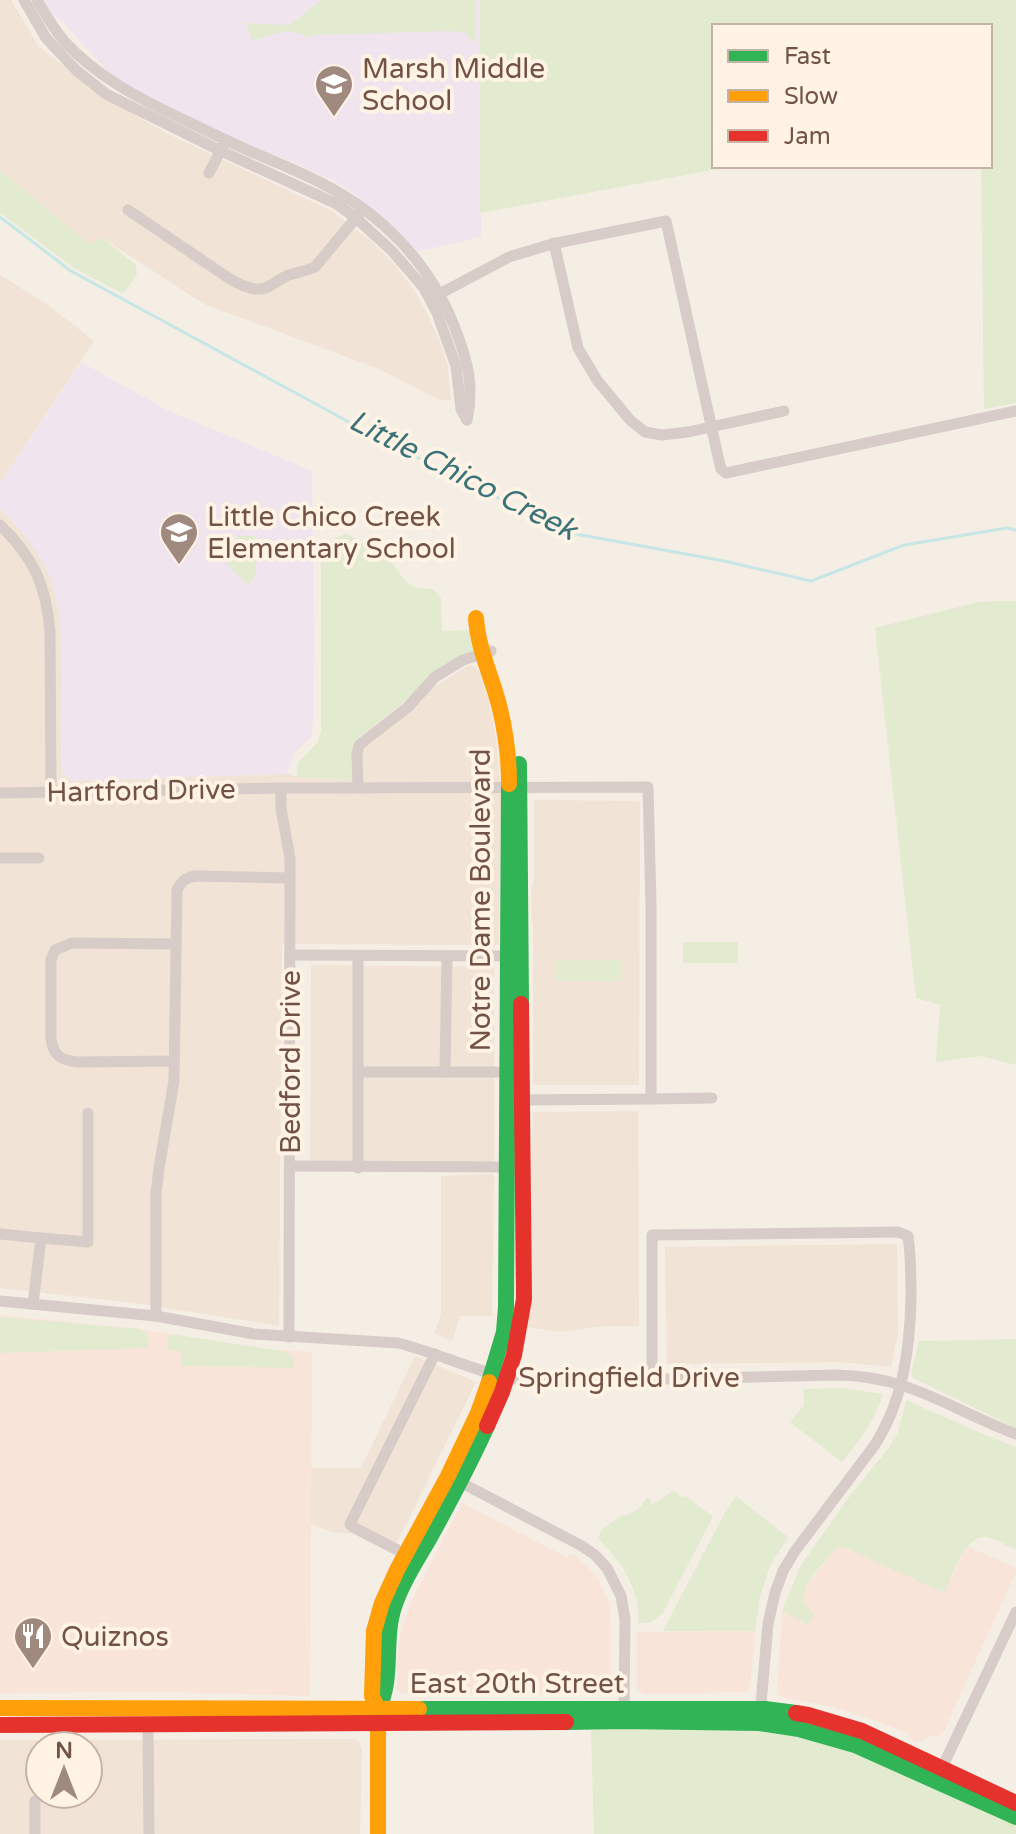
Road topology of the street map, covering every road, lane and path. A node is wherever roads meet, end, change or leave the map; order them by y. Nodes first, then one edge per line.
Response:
1 (24, 0) edge
2 (37, 0) edge
3 (223, 146) junction
4 (209, 173) dead end
5 (128, 210) dead end
6 (359, 214) junction
7 (554, 243) junction
8 (435, 296) junction
9 (784, 411) dead end
10 (1016, 411) edge
11 (711, 427) junction
12 (0, 525) edge
13 (487, 652) joint
14 (514, 787) junction
15 (281, 788) junction
16 (358, 788) junction
17 (51, 792) junction
18 (0, 793) edge
19 (0, 858) edge
20 (39, 858) dead end
21 (290, 878) junction
22 (175, 944) junction
23 (290, 955) junction
24 (358, 956) junction
25 (447, 956) junction
26 (514, 956) junction
27 (174, 1061) junction
28 (358, 1072) junction
29 (445, 1072) junction
30 (508, 1072) junction
31 (712, 1098) dead end
32 (651, 1099) junction
33 (514, 1100) junction
34 (88, 1113) dead end
35 (290, 1166) junction
36 (515, 1167) junction
37 (358, 1168) junction
38 (0, 1234) edge
39 (41, 1238) junction
40 (0, 1301) edge
41 (33, 1304) junction
42 (156, 1316) junction
43 (289, 1337) junction
44 (435, 1354) junction
45 (500, 1377) junction
46 (652, 1379) junction
47 (900, 1384) junction
48 (1016, 1434) edge
49 (454, 1479) junction
50 (412, 1557) junction
51 (1016, 1612) edge
52 (0, 1708) edge
53 (624, 1713) junction
54 (378, 1716) junction
55 (760, 1716) junction
56 (576, 1722) junction
57 (0, 1725) edge
58 (148, 1725) junction
59 (939, 1774) junction
60 (1016, 1803) edge
61 (35, 1810) edge
62 (1016, 1817) edge
63 (35, 1834) edge
64 (149, 1834) edge
65 (378, 1834) edge

1 - 3 street
2 - 3 street
3 - 4 street
3 - 6 street
5 - 6 street
6 - 8 street
7 - 8 street
7 - 11 street
7 - 11 street
8 - 8 street
9 - 11 street
10 - 11 street
12 - 17 street
13 - 14 street, Notre Dame Boulevard
13 - 16 street
14 - 16 street, Hartford Drive
14 - 26 street, Notre Dame Boulevard
14 - 32 street, Hartford Drive
15 - 16 street, Hartford Drive
15 - 17 street, Hartford Drive
15 - 21 street, Bedford Drive
17 - 18 street, Hartford Drive
19 - 20 street
21 - 22 street
21 - 23 street, Bedford Drive
22 - 27 street
22 - 27 street
23 - 24 street
23 - 35 street, Bedford Drive
24 - 25 street
24 - 28 street
25 - 26 street
25 - 29 street
26 - 30 street, Notre Dame Boulevard
26 - 33 street, Notre Dame Boulevard
27 - 42 street
28 - 29 street
28 - 37 street
29 - 30 street
30 - 33 street, Notre Dame Boulevard
31 - 32 street
32 - 33 street
33 - 36 street, Notre Dame Boulevard
34 - 39 street
35 - 37 street
35 - 43 street, Bedford Drive
36 - 37 street
36 - 45 street, Notre Dame Boulevard
38 - 39 street
39 - 41 street
40 - 41 street, Springfield Drive
41 - 42 street, Springfield Drive
42 - 43 street, Springfield Drive
43 - 44 street, Springfield Drive
44 - 45 street, Springfield Drive
44 - 50 street
45 - 46 street, Springfield Drive
45 - 49 street, Notre Dame Boulevard
46 - 47 street, Springfield Drive
46 - 47 street
47 - 48 street, Springfield Drive
47 - 55 street
49 - 50 street, Notre Dame Boulevard
49 - 53 street
50 - 54 street, Notre Dame Boulevard
51 - 59 street
52 - 54 street, East 20th Street
53 - 54 street, East 20th Street
53 - 55 street, East 20th Street
53 - 56 street, East 20th Street
54 - 56 street, East 20th Street
54 - 58 street, East 20th Street
54 - 65 street, Notre Dame Boulevard
55 - 56 street, East 20th Street
55 - 59 street, East 20th Street
57 - 58 street, East 20th Street
58 - 64 street
59 - 60 street, East 20th Street
59 - 62 street, East 20th Street
61 - 63 street

